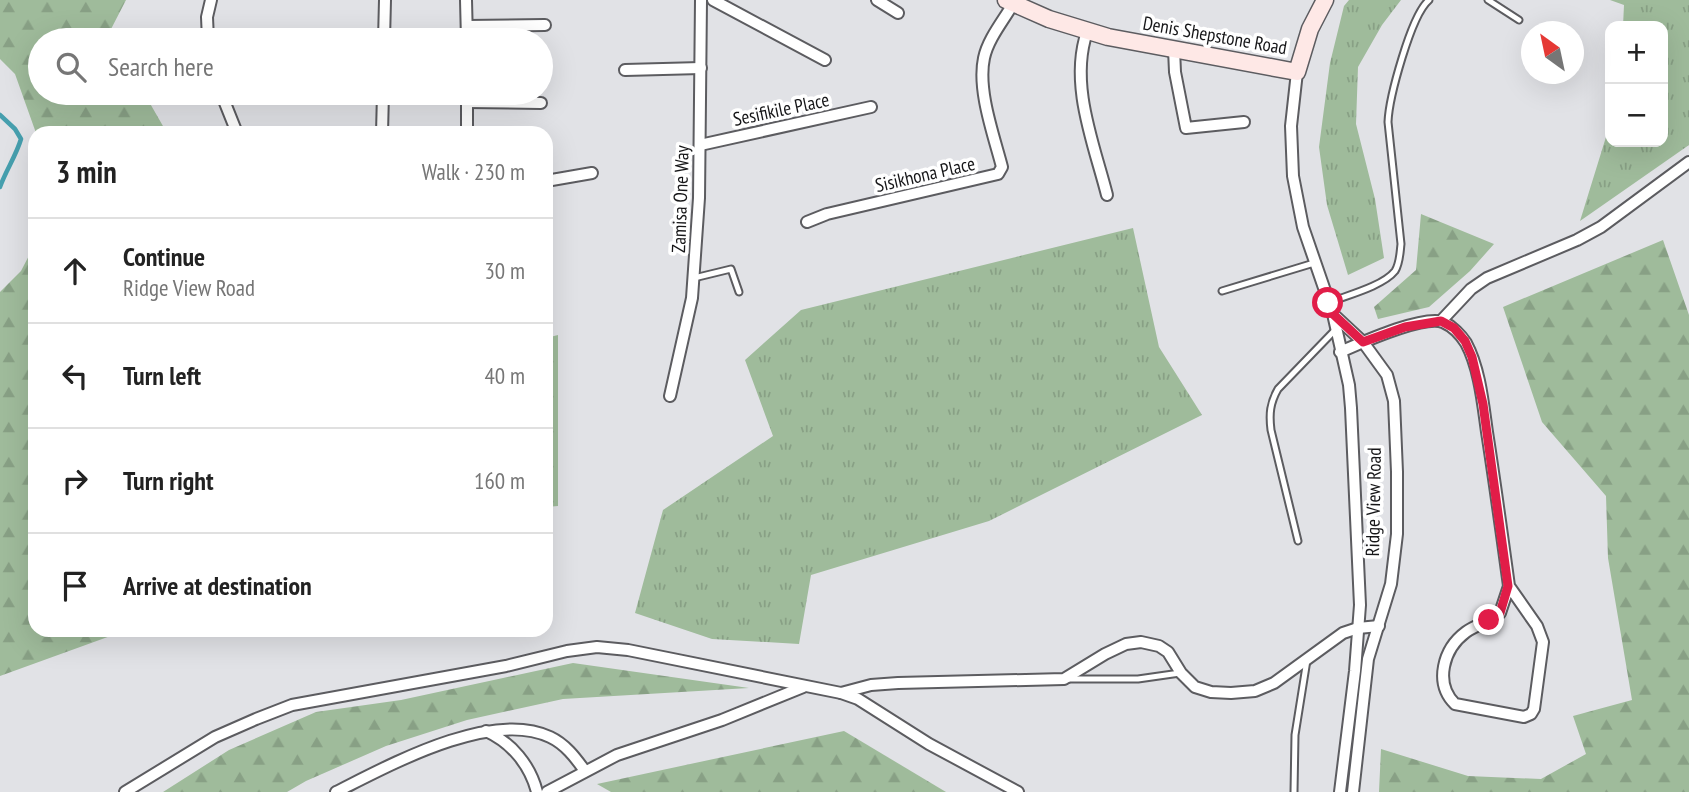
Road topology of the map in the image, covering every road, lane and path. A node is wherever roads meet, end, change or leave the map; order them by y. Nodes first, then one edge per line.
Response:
1 (211, 0) edge
2 (385, 0) edge
3 (467, 0) edge
4 (701, 0) edge
5 (713, 0) edge
6 (877, 0) edge
7 (1325, 0) edge
8 (1429, 0) edge
9 (1488, 0) edge
10 (1009, 2) edge
11 (898, 13) dead end
12 (1519, 20) dead end
13 (545, 25) dead end
14 (467, 26) joint
15 (207, 28) edge
16 (384, 28) edge
17 (1087, 32) junction
18 (1174, 49) junction
19 (825, 60) dead end
20 (701, 68) junction
21 (625, 70) dead end
22 (1297, 72) junction
23 (226, 105) edge
24 (383, 105) edge
25 (467, 105) edge
26 (871, 107) dead end
27 (1244, 122) dead end
28 (234, 126) edge
29 (382, 126) edge
30 (467, 126) edge
31 (700, 145) junction
32 (1689, 162) edge
33 (592, 173) dead end
34 (553, 180) edge
35 (1107, 195) dead end
36 (807, 222) dead end
37 (1314, 263) junction
38 (694, 278) junction
39 (1222, 291) dead end
40 (739, 292) dead end
41 (1328, 303) junction
42 (1441, 321) junction
43 (1339, 326) junction
44 (1363, 342) junction
45 (1340, 352) junction
46 (670, 396) dead end
47 (1298, 541) dead end
48 (1508, 586) junction
49 (1379, 625) junction
50 (1358, 628) junction
51 (1308, 658) junction
52 (1181, 673) junction
53 (1064, 679) junction
54 (804, 686) junction
55 (841, 693) junction
56 (486, 731) junction
57 (584, 771) junction
58 (125, 792) edge
59 (336, 792) edge
60 (537, 792) edge
61 (547, 792) edge
62 (1018, 792) edge
63 (1294, 792) edge
64 (1340, 792) edge
65 (1353, 792) edge

1 - 15 street
2 - 16 street
3 - 14 street
4 - 20 street, Zamisa One Way
5 - 19 street
6 - 11 street
7 - 22 street, Ridge View Road
8 - 41 lane
9 - 12 lane
10 - 17 street, Denis Shepstone Road
10 - 36 street, Sisikhona Place
13 - 14 street
17 - 18 street, Denis Shepstone Road
17 - 35 street
18 - 22 street, Denis Shepstone Road
18 - 27 street
20 - 21 street
20 - 31 street, Zamisa One Way
22 - 37 street, Ridge View Road
23 - 28 street
24 - 29 street
25 - 30 street
26 - 31 street, Sesifikile Place
31 - 38 street, Zamisa One Way
32 - 42 street
33 - 34 street
37 - 39 lane
37 - 41 street, Ridge View Road
38 - 40 lane
38 - 46 street, Zamisa One Way
41 - 43 street, Ridge View Road
42 - 44 street
42 - 48 street
43 - 44 street, Ridge View Road
43 - 45 street, Ridge View Road
43 - 47 lane
44 - 45 street
44 - 49 street, Ridge View Road
45 - 50 street, Ridge View Road
48 - 48 street
49 - 50 street
49 - 65 street, Ridge View Road
50 - 51 street
50 - 64 street, Ridge View Road
51 - 52 street
51 - 63 lane
52 - 53 lane
52 - 53 street
53 - 55 street
54 - 55 street
54 - 57 street
54 - 58 street
55 - 62 street
56 - 57 street
56 - 59 street
56 - 60 street
57 - 61 street

